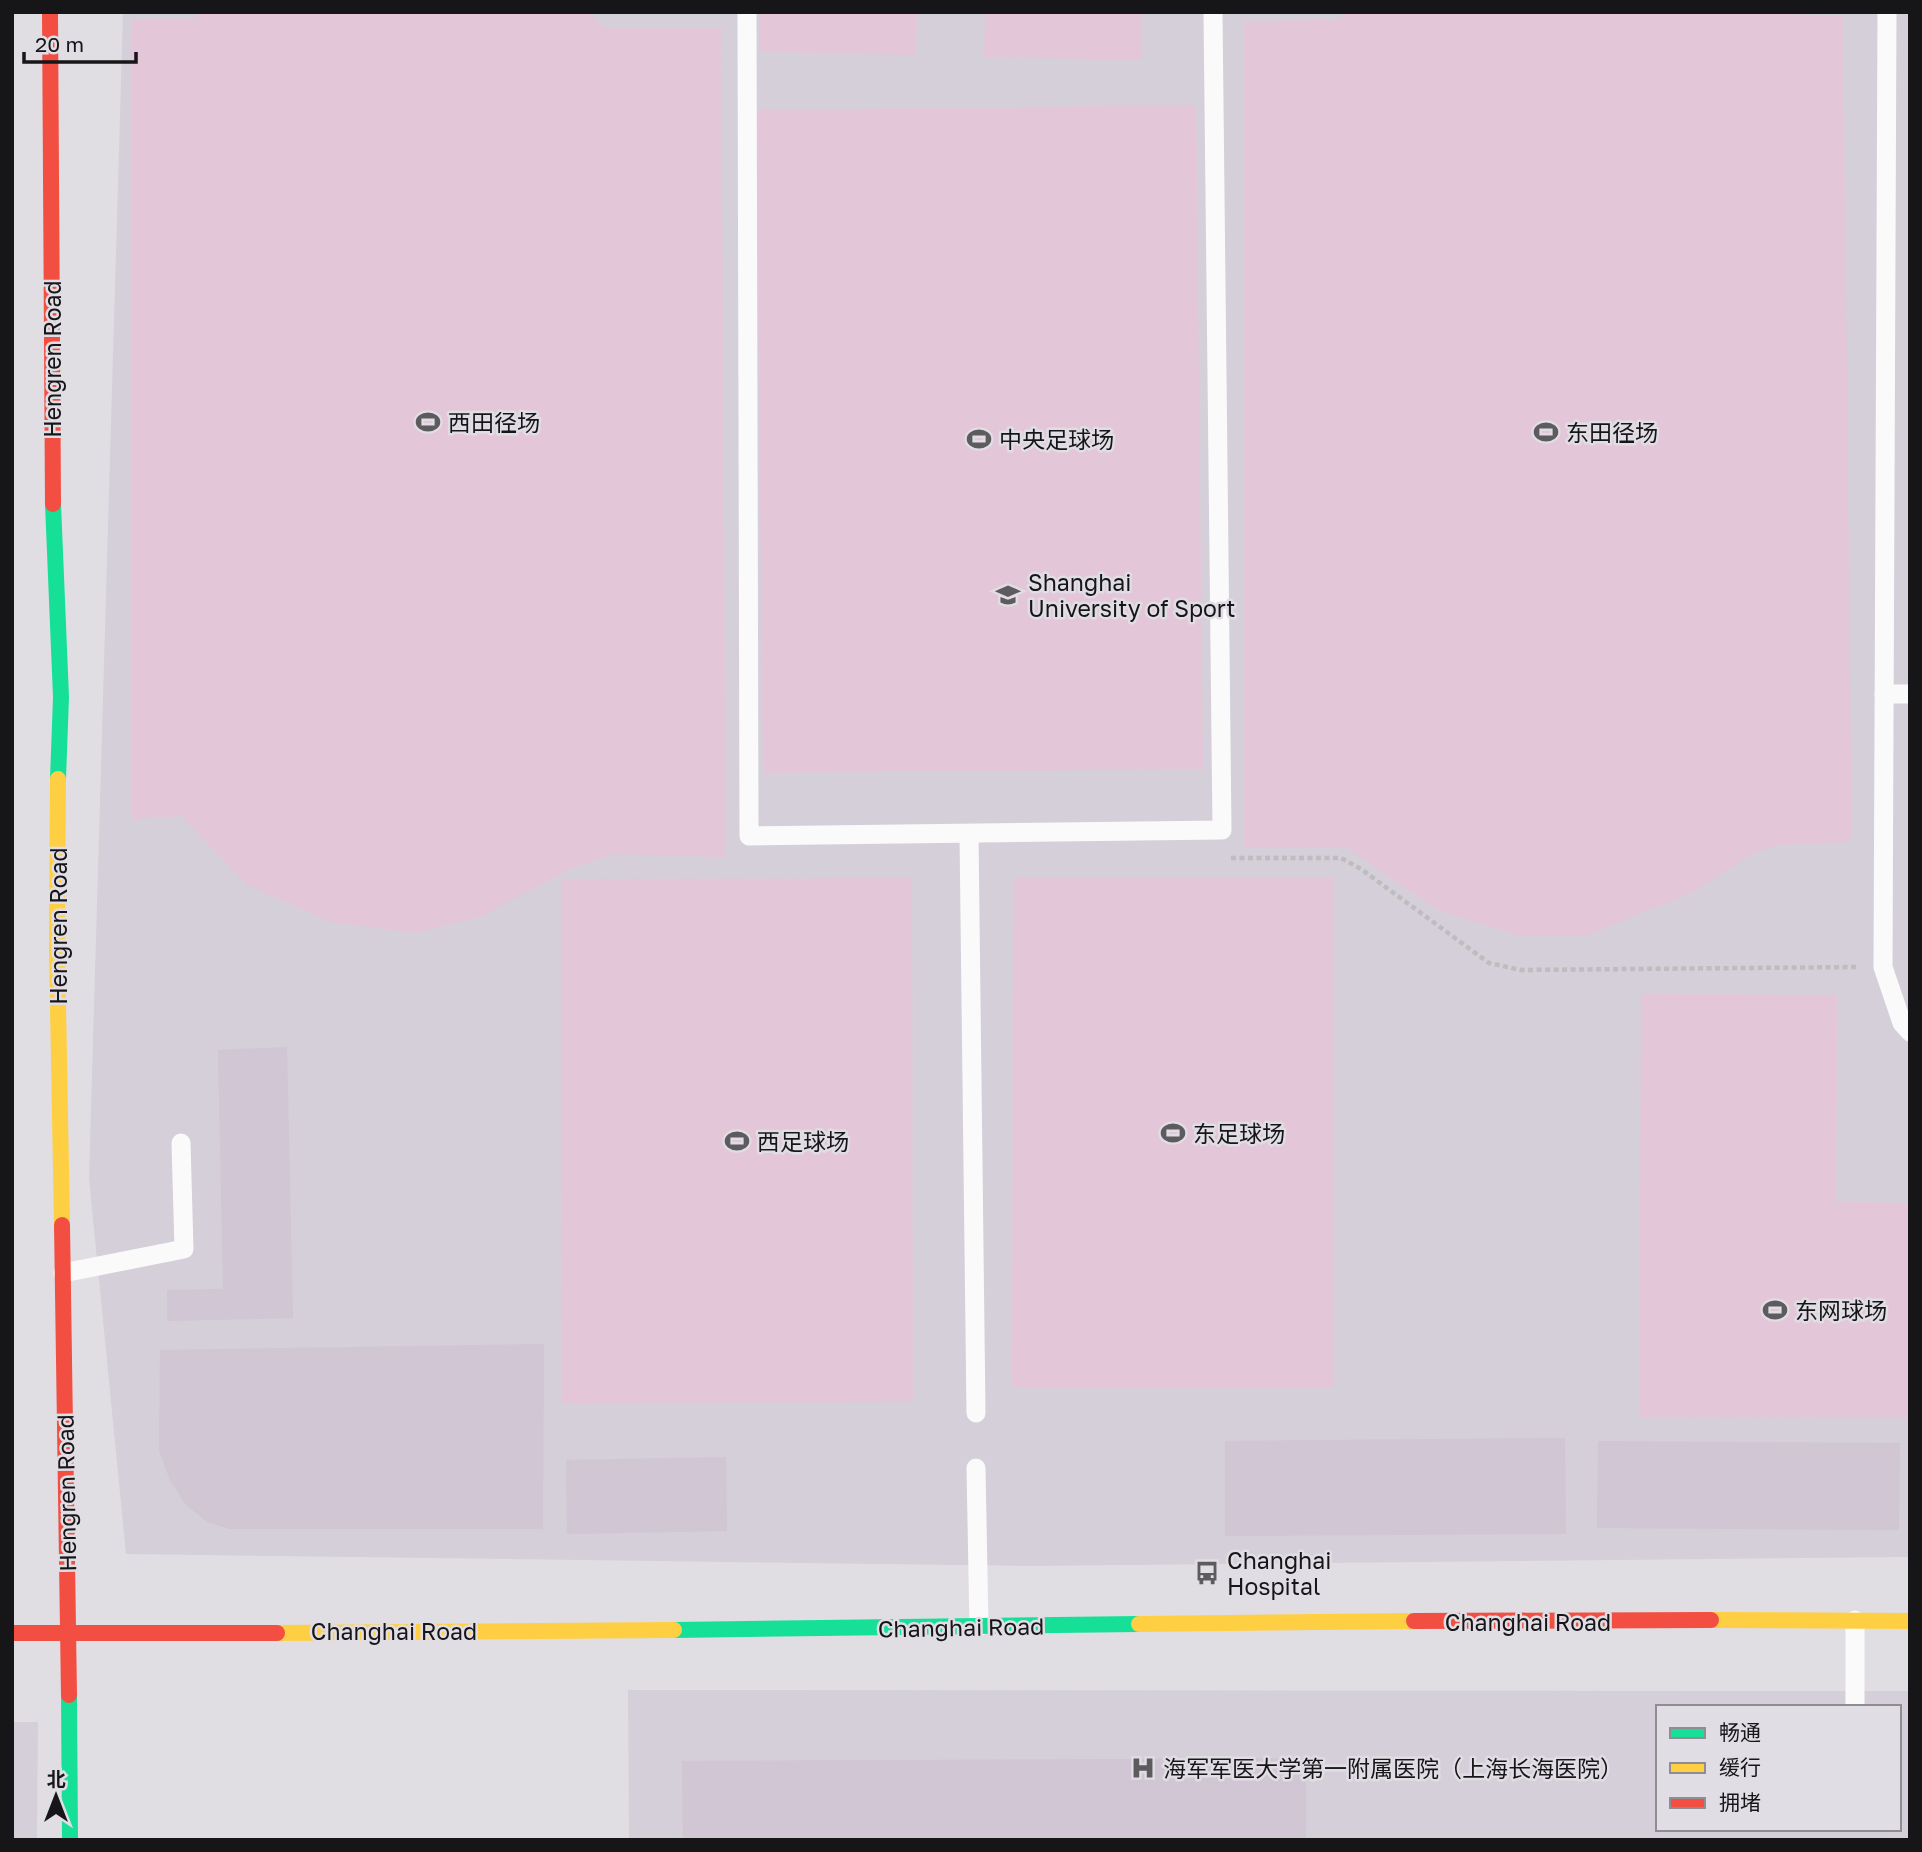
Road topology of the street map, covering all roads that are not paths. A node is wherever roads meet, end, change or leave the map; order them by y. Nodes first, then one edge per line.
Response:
1 (50, 12) edge
2 (747, 12) edge
3 (1213, 12) edge
4 (1887, 12) edge
5 (1884, 694) junction
6 (1910, 694) edge
7 (969, 834) junction
8 (1910, 1032) edge
9 (181, 1143) dead end
10 (62, 1273) junction
11 (976, 1413) dead end
12 (976, 1468) dead end
13 (1855, 1620) junction
14 (1910, 1621) edge
15 (979, 1627) junction
16 (12, 1633) edge
17 (69, 1633) junction
18 (1855, 1705) edge
19 (70, 1840) edge

1 - 10 street, Hengren Road
2 - 7 lane
3 - 7 lane
4 - 5 lane
5 - 6 lane
5 - 8 lane
7 - 11 lane
9 - 10 lane
10 - 17 street, Hengren Road
12 - 15 lane
13 - 14 street, Changhai Road
13 - 15 street, Changhai Road
13 - 18 lane
15 - 17 street, Changhai Road
16 - 17 street, Changhai Road
17 - 19 street, Hengren Road

